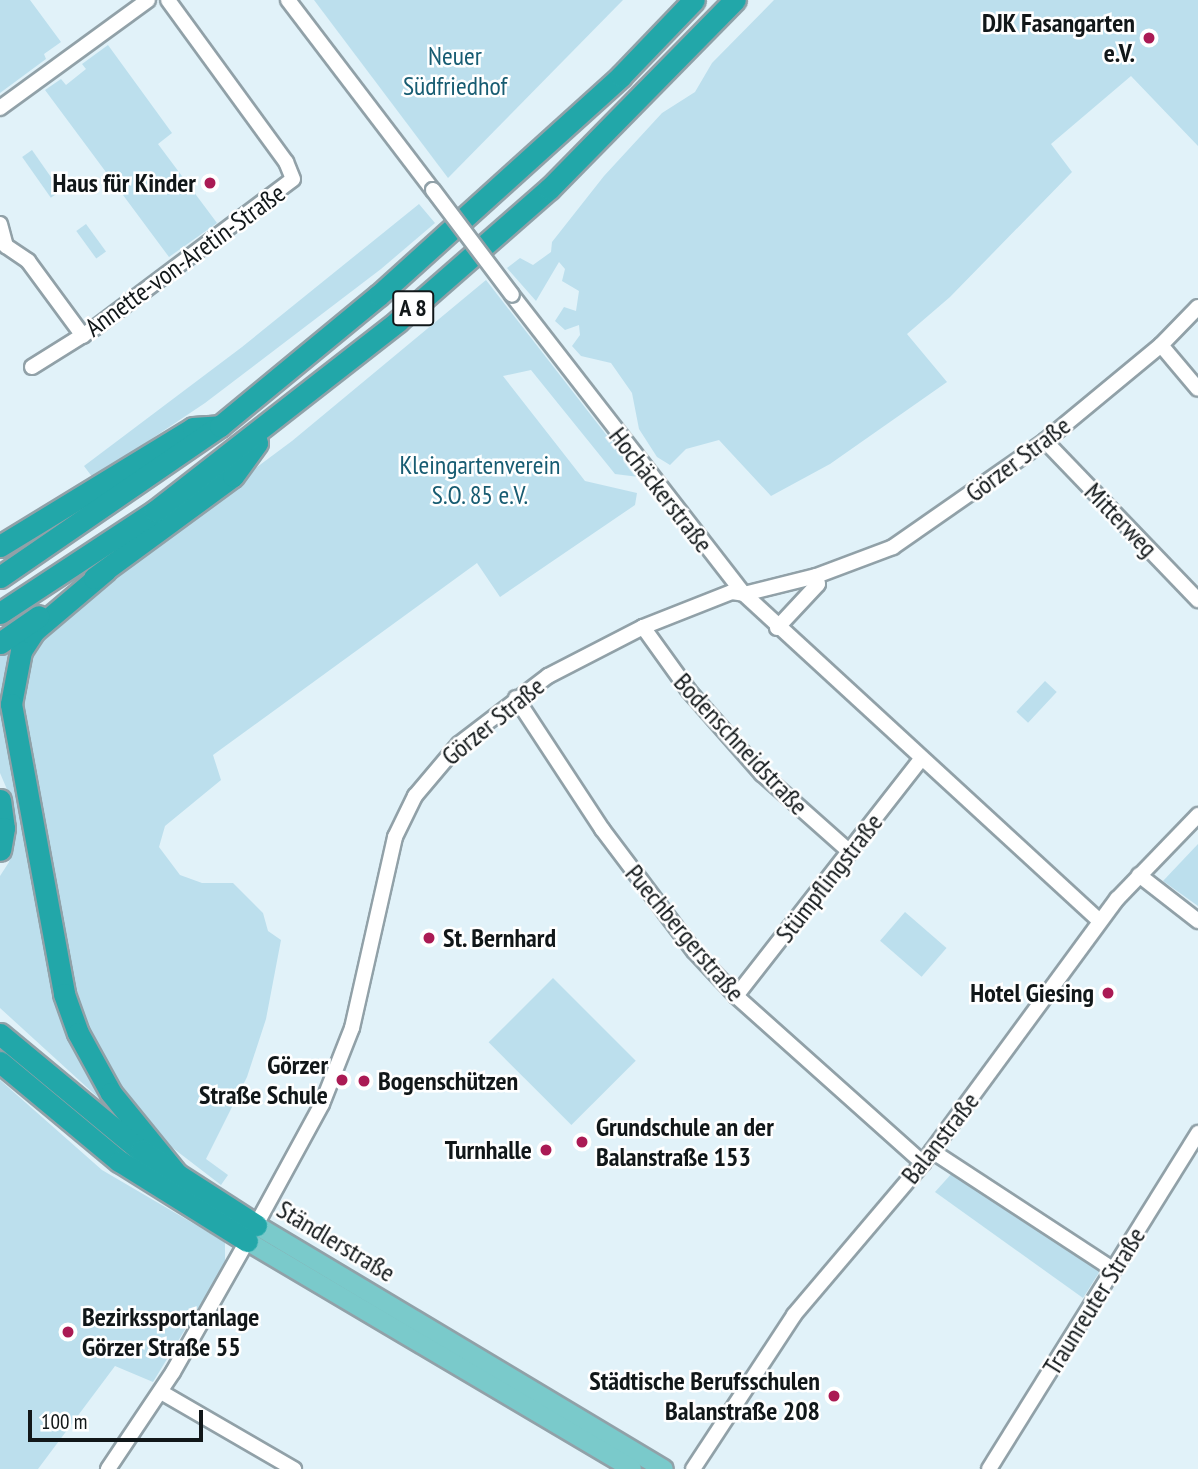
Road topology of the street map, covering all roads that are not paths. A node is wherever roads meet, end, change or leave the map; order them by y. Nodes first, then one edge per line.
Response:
1 (148, 0) edge
2 (168, 0) edge
3 (288, 0) edge
4 (694, 0) edge
5 (735, 0) edge
6 (0, 108) edge
7 (0, 225) edge
8 (1198, 307) edge
9 (83, 336) junction
10 (1161, 345) junction
11 (32, 367) dead end
12 (1198, 389) edge
13 (272, 422) junction
14 (219, 426) junction
15 (1045, 440) junction
16 (0, 545) edge
17 (106, 570) junction
18 (816, 576) junction
19 (0, 578) edge
20 (744, 594) junction
21 (1198, 600) edge
22 (0, 613) edge
23 (643, 627) junction
24 (777, 628) junction
25 (0, 643) edge
26 (516, 698) junction
27 (921, 759) junction
28 (0, 800) edge
29 (1198, 815) edge
30 (0, 850) edge
31 (850, 852) junction
32 (1139, 875) junction
33 (1100, 921) junction
34 (1198, 921) edge
35 (736, 996) junction
36 (0, 1034) edge
37 (0, 1062) edge
38 (0, 1074) edge
39 (35, 1094) junction
40 (1198, 1133) edge
41 (932, 1151) junction
42 (923, 1163) junction
43 (180, 1178) junction
44 (251, 1233) junction
45 (1114, 1270) junction
46 (161, 1392) junction
47 (108, 1469) edge
48 (294, 1469) edge
49 (632, 1469) edge
50 (663, 1469) edge
51 (693, 1469) edge
52 (989, 1469) edge

1 - 6 street
2 - 9 street, Annette-von-Aretin-Straße
3 - 20 street, Hochäckerstraße, bridge
4 - 14 highway, A 8
5 - 13 highway, A 8
7 - 9 street
8 - 10 street, Görzer Straße
9 - 11 street, Annette-von-Aretin-Straße
10 - 12 street
10 - 15 street, Görzer Straße
13 - 17 highway
13 - 22 highway, A 8
14 - 16 highway
14 - 19 highway, A 8
15 - 18 street, Görzer Straße
15 - 21 street, Mitterweg
17 - 25 highway
17 - 43 highway
18 - 20 street, Görzer Straße
18 - 24 street
20 - 23 street, Görzer Straße
20 - 24 street, Hochäckerstraße
23 - 26 street, Görzer Straße
23 - 31 street, Bodenschneidstraße
24 - 27 street, Hochäckerstraße
26 - 35 street, Puechbergerstraße
26 - 44 street, Görzer Straße
27 - 31 street, Stümpflingstraße
27 - 33 street, Hochäckerstraße
28 - 30 highway
29 - 32 street, Balanstraße
31 - 35 street, Stümpflingstraße
32 - 33 street, Balanstraße
32 - 34 street
33 - 41 street, Balanstraße
35 - 42 street, Puechbergerstraße
36 - 43 highway, Ständlerstraße
37 - 39 highway, Ständlerstraße
38 - 39 highway
39 - 44 highway, Ständlerstraße
40 - 45 street, Traunreuter Straße
41 - 42 street, Balanstraße
41 - 45 street
42 - 51 street, Balanstraße
43 - 44 highway, Ständlerstraße
44 - 46 street, Görzer Straße
44 - 49 main road, Ständlerstraße
44 - 50 main road, Ständlerstraße
45 - 52 street, Traunreuter Straße
46 - 47 street, Görzer Straße
46 - 48 street

